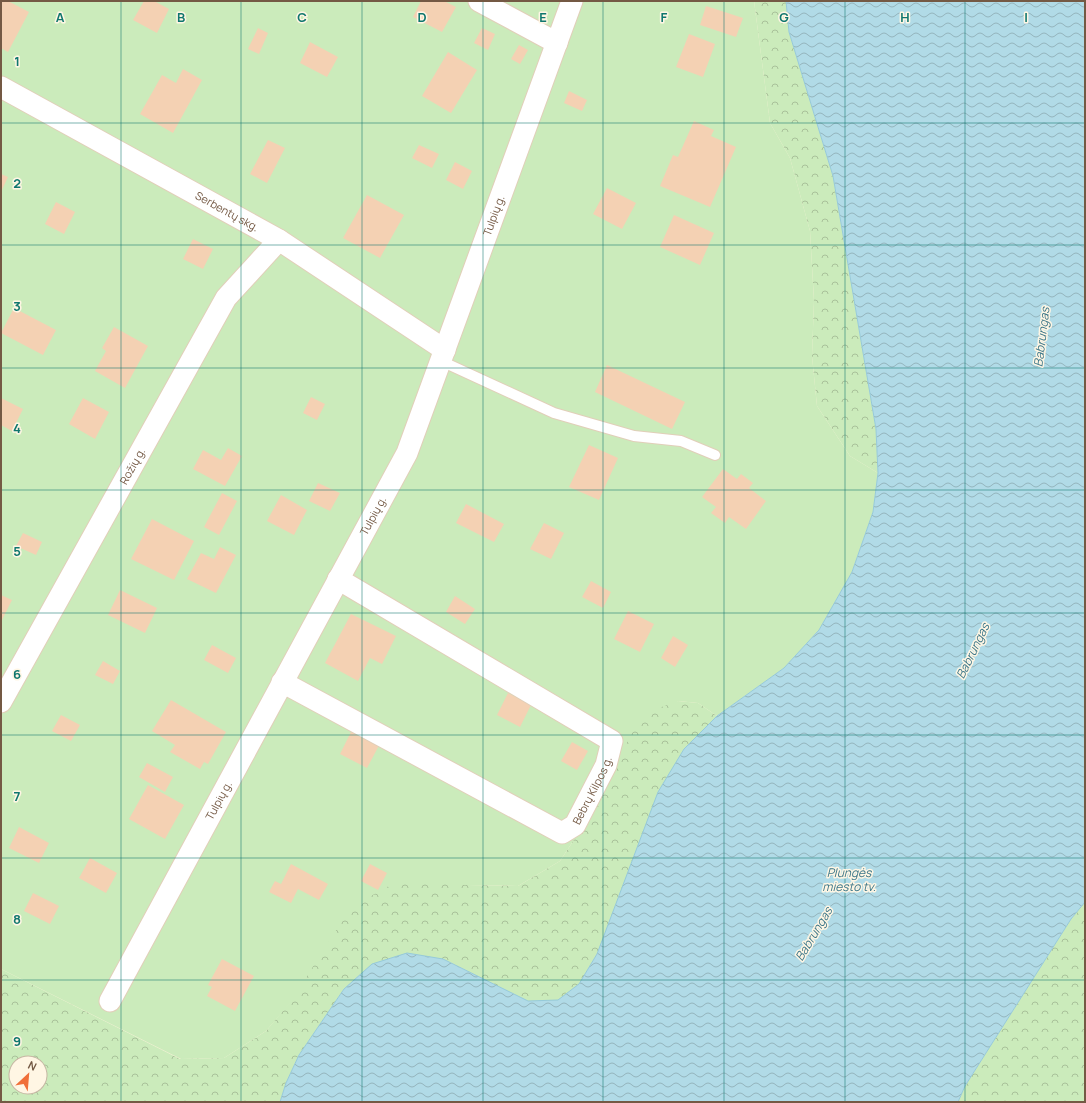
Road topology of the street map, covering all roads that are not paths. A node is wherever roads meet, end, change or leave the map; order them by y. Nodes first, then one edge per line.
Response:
1 (479, 1) edge
2 (572, 1) edge
3 (557, 43) junction
4 (1, 87) edge
5 (279, 240) junction
6 (443, 355) junction
7 (715, 455) dead end
8 (338, 579) junction
9 (282, 682) junction
10 (1, 702) edge
11 (110, 1001) dead end

1 - 3 street
2 - 3 street, Tulpių g.
3 - 6 street, Tulpių g.
4 - 5 street, Serbentų skg.
5 - 6 street, Serbentų skg.
5 - 10 street, Rožių g.
6 - 7 lane
6 - 8 street, Tulpių g.
8 - 9 street, Tulpių g.
8 - 9 street, Bebrų Kilpos g.
9 - 11 street, Tulpių g.

